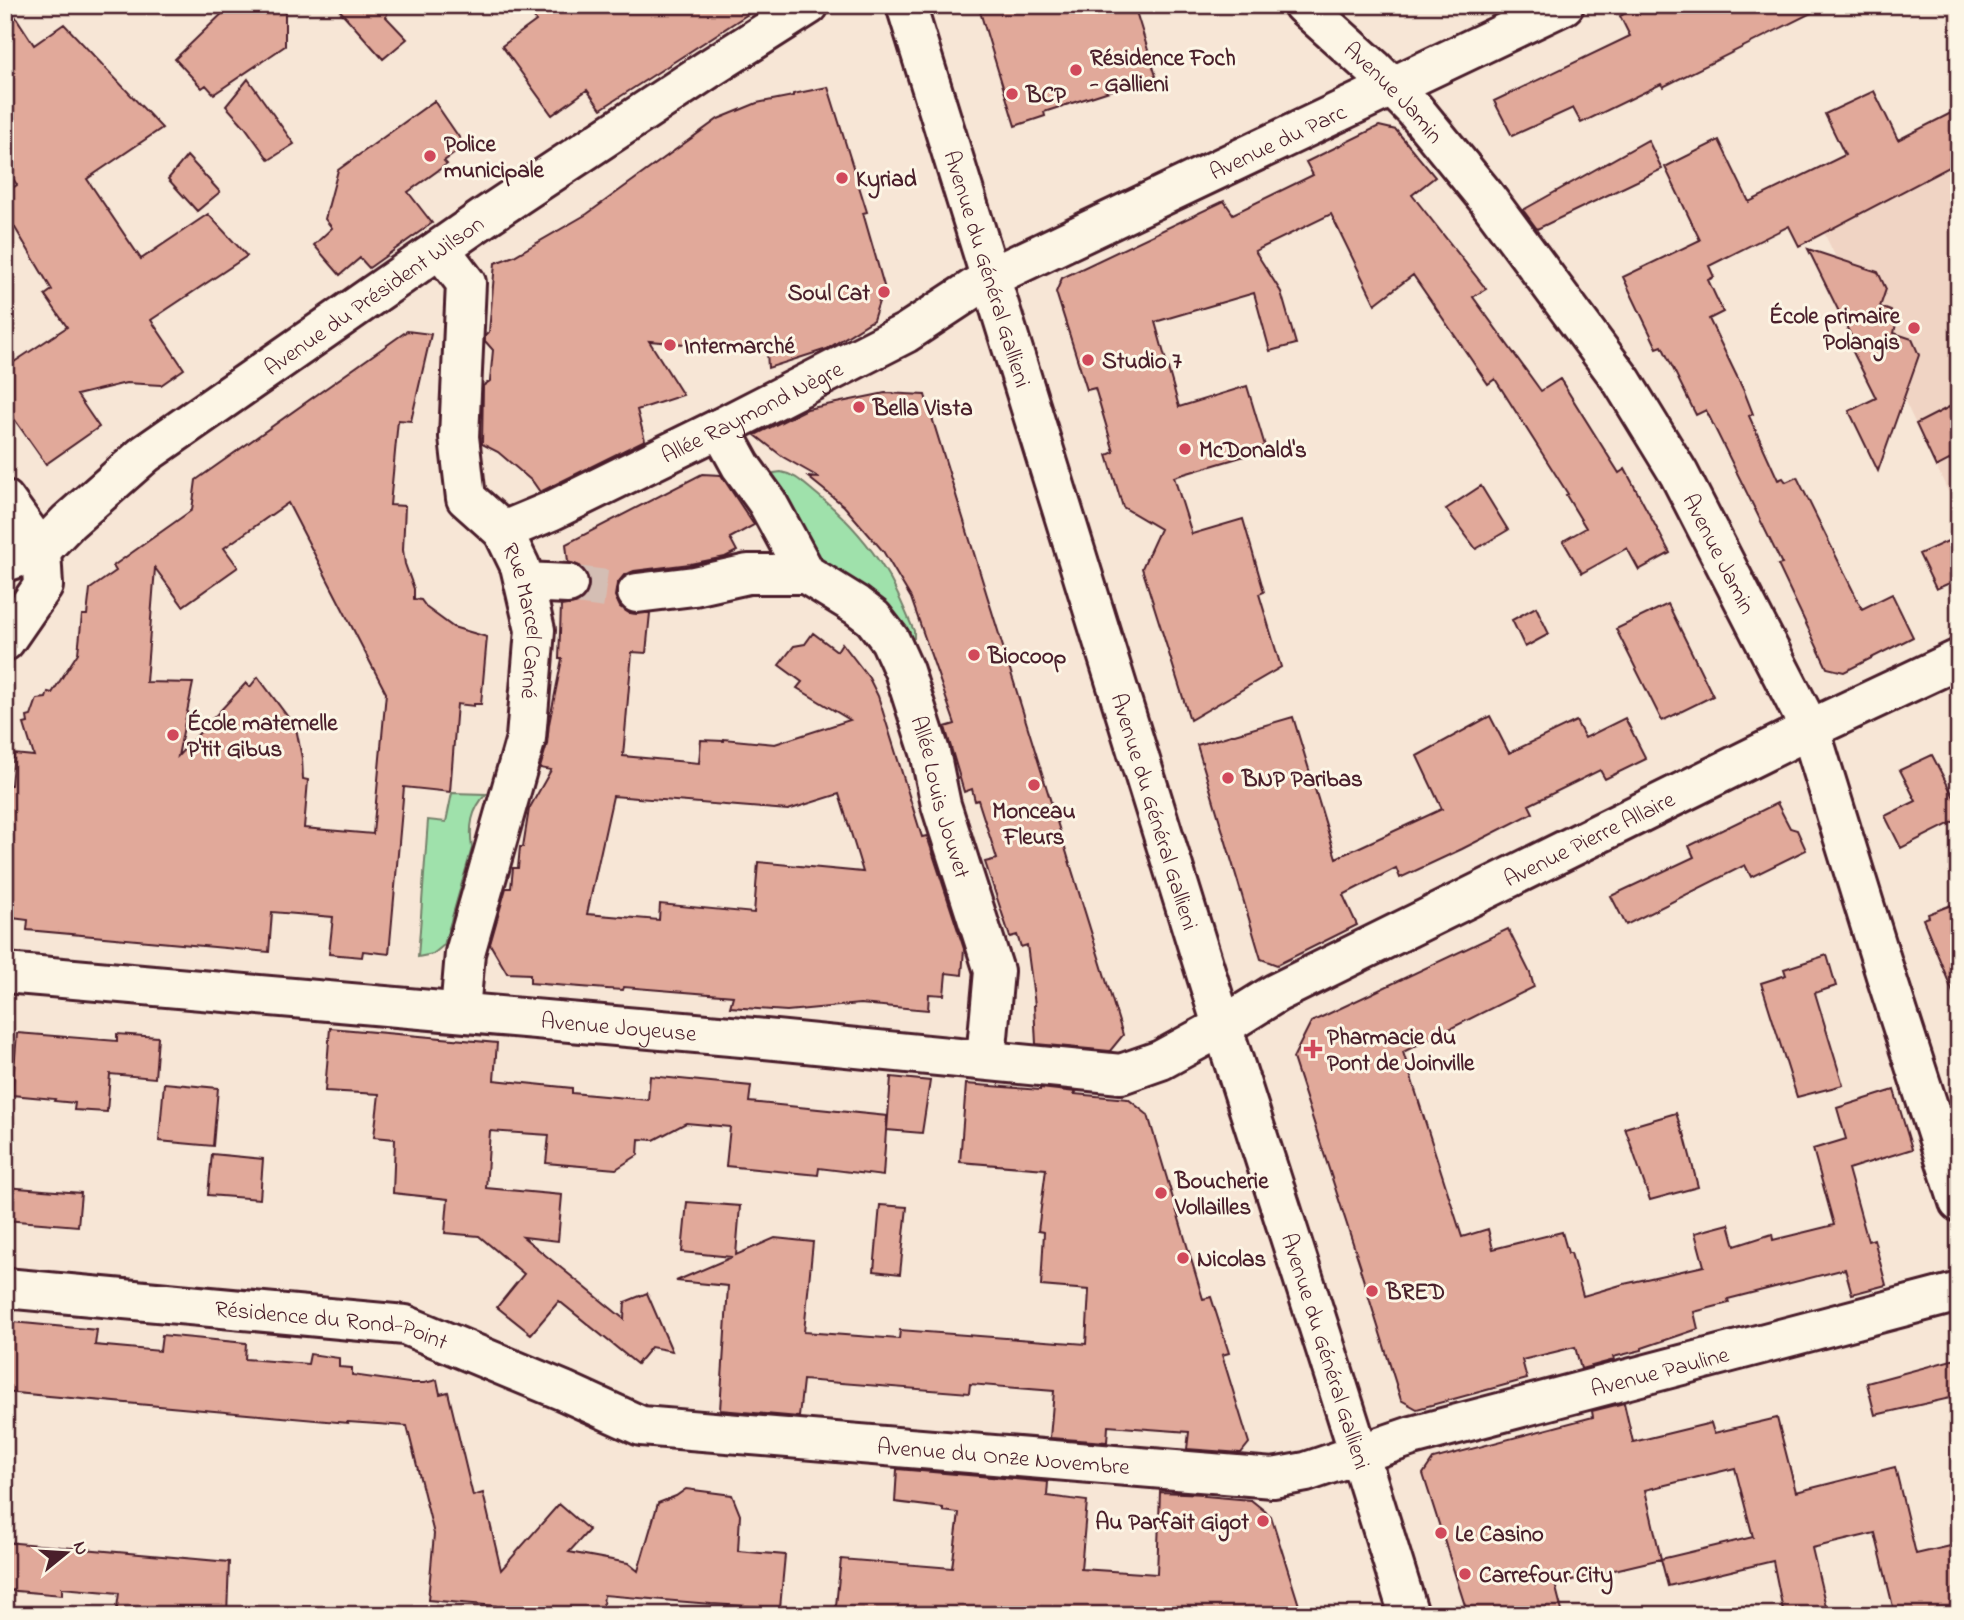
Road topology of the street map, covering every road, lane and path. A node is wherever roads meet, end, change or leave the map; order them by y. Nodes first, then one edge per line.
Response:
1 (809, 5) edge
2 (906, 5) edge
3 (1303, 5) edge
4 (1564, 5) edge
5 (1391, 87) junction
6 (440, 249) junction
7 (991, 277) junction
8 (720, 428) junction
9 (5, 500) edge
10 (503, 531) junction
11 (41, 550) junction
12 (5, 562) edge
13 (806, 574) junction
14 (524, 582) junction
15 (568, 584) tunnel mouth
16 (637, 593) tunnel mouth
17 (5, 641) edge
18 (1959, 659) edge
19 (1810, 729) junction
20 (5, 972) edge
21 (460, 1012) junction
22 (1223, 1026) junction
23 (986, 1059) junction
24 (1959, 1202) edge
25 (5, 1288) edge
26 (1959, 1292) edge
27 (641, 1426) joint
28 (1360, 1453) junction
29 (1409, 1615) edge

1 - 6 street, Avenue du Président Wilson
2 - 7 street, Avenue du Général Gallieni
3 - 5 street, Avenue Jamin
4 - 5 street, Avenue du Parc
5 - 7 street, Avenue du Parc
5 - 19 street, Avenue Jamin
6 - 10 street, Rue Marcel Carné
6 - 11 street, Avenue du Président Wilson
7 - 8 street, Allée Raymond Nègre
7 - 22 street, Avenue du Général Gallieni
8 - 10 street, Allée Raymond Nègre
8 - 13 street, Allée Louis Jouvet
9 - 11 street
10 - 14 street, Rue Marcel Carné
11 - 12 street
11 - 17 street
13 - 16 street
13 - 23 street, Allée Louis Jouvet
14 - 15 street
14 - 21 street, Rue Marcel Carné
18 - 19 street, Avenue Pierre Allaire
19 - 22 street, Avenue Pierre Allaire
19 - 24 street, Avenue Jamin
20 - 21 street, Avenue Joyeuse
21 - 23 street, Avenue Joyeuse
22 - 23 street, Avenue Joyeuse
22 - 28 street, Avenue du Général Gallieni
25 - 27 street, Résidence du Rond-Point
26 - 28 street, Avenue Pauline
27 - 28 street, Avenue du Onze Novembre
28 - 29 street, Avenue du Général Gallieni

